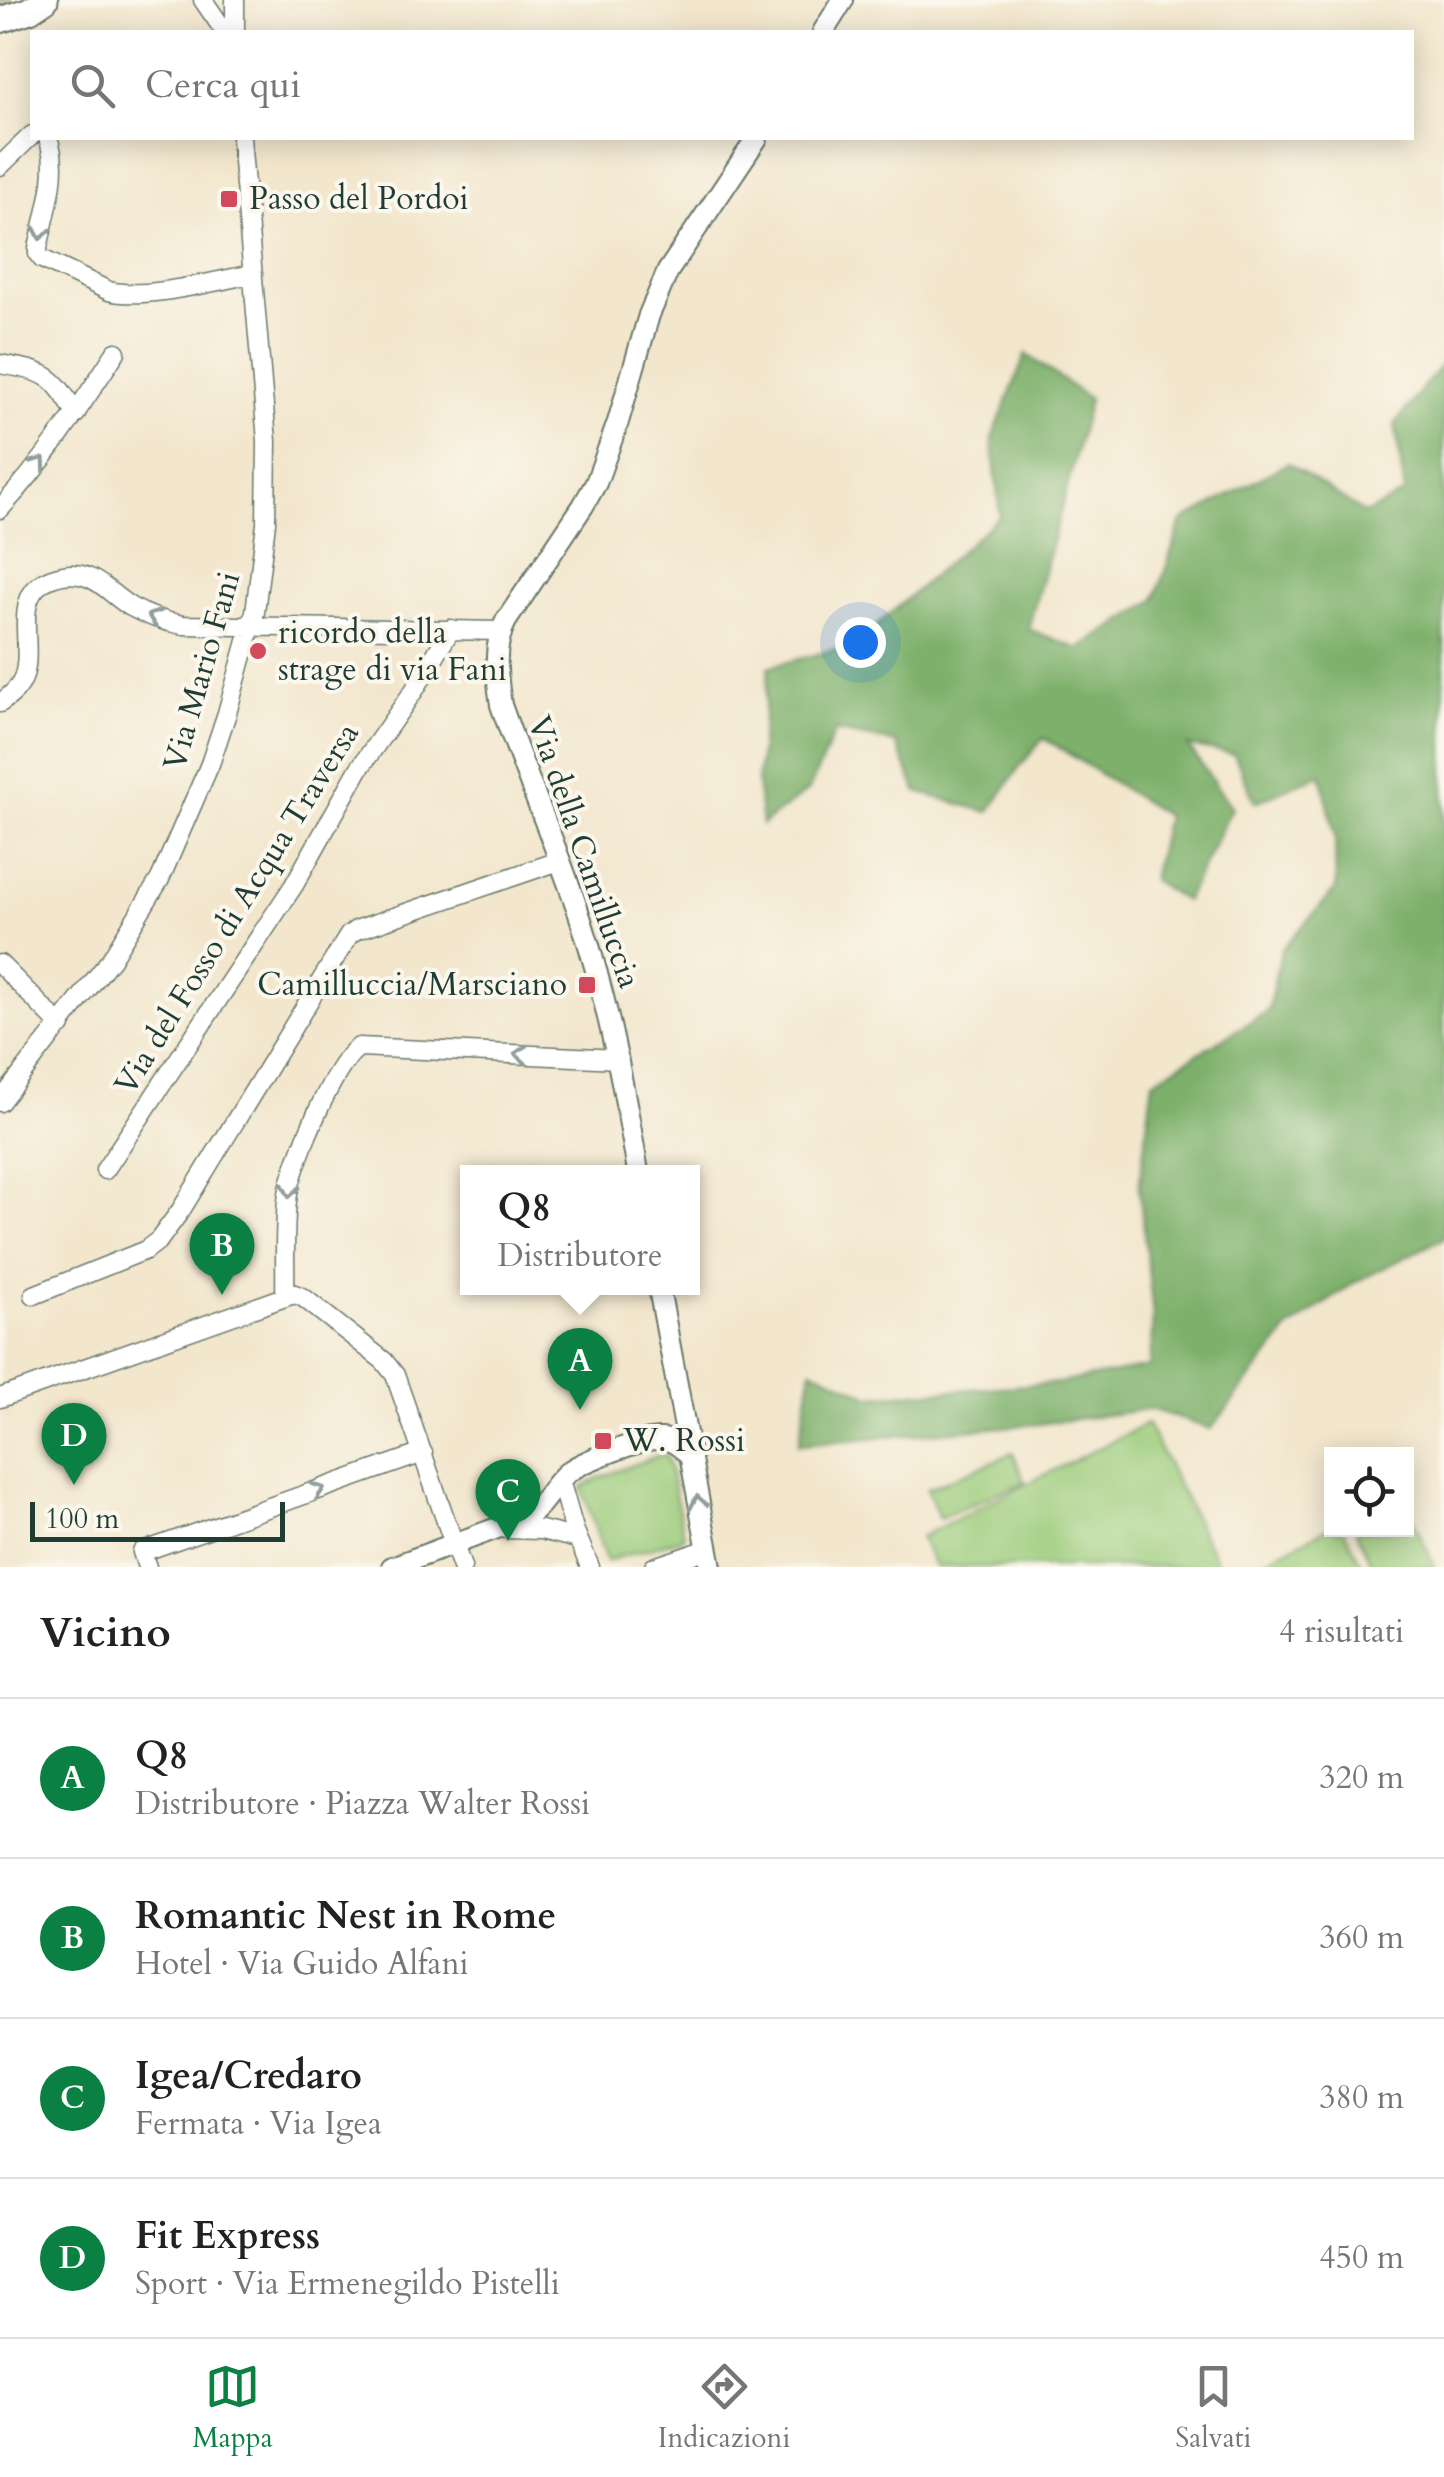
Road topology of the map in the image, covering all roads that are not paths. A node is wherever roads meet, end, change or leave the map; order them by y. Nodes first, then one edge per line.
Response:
1 (45, 0) edge
2 (233, 0) edge
3 (843, 0) edge
4 (203, 1) edge
5 (0, 20) edge
6 (224, 30) edge
7 (235, 30) edge
8 (824, 30) edge
9 (30, 136) edge
10 (49, 140) edge
11 (241, 140) edge
12 (756, 140) edge
13 (0, 166) edge
14 (253, 274) junction
15 (116, 352) dead end
16 (0, 364) edge
17 (76, 414) junction
18 (0, 509) edge
19 (250, 627) junction
20 (451, 629) junction
21 (500, 631) junction
22 (0, 703) edge
23 (559, 861) junction
24 (0, 964) edge
25 (60, 1026) junction
26 (619, 1059) junction
27 (0, 1102) edge
28 (637, 1165) edge
29 (104, 1170) dead end
30 (34, 1295) dead end
31 (660, 1295) edge
32 (285, 1296) junction
33 (678, 1390) junction
34 (0, 1398) edge
35 (650, 1440) junction
36 (423, 1453) junction
37 (689, 1454) junction
38 (560, 1480) junction
39 (498, 1529) junction
40 (578, 1539) junction
41 (455, 1545) junction
42 (709, 1558) edge
43 (147, 1567) edge
44 (392, 1567) edge
45 (462, 1567) edge
46 (590, 1567) edge
47 (654, 1567) edge

1 - 5 highway
2 - 4 street
2 - 7 street
3 - 8 main road
4 - 6 street
9 - 13 street
10 -> 14 street
11 - 14 street, Via Mario Fani
12 - 21 main road
14 - 19 street, Via Mario Fani
15 - 17 street
16 - 17 street
18 -> 17 street
19 - 20 street
19 -> 22 street
19 - 25 street, Via Mario Fani
20 - 21 street
20 - 29 street, Via del Fosso di Acqua Traversa
21 - 23 main road, Via della Camilluccia
23 - 26 main road, Via della Camilluccia
23 - 30 street
24 - 25 street
25 - 27 street, Via Mario Fani
26 - 28 main road, Via della Camilluccia
26 -> 32 street
31 - 33 main road
32 - 34 street
32 - 36 street
33 - 35 main road
33 - 37 main road
35 - 37 main road
35 - 38 main road
36 - 41 street
43 -> 36 street
42 -> 37 main road
38 - 39 main road
38 - 40 street
39 - 40 street
39 - 41 main road
40 - 46 street
41 - 44 main road
41 - 45 street
42 - 47 street

